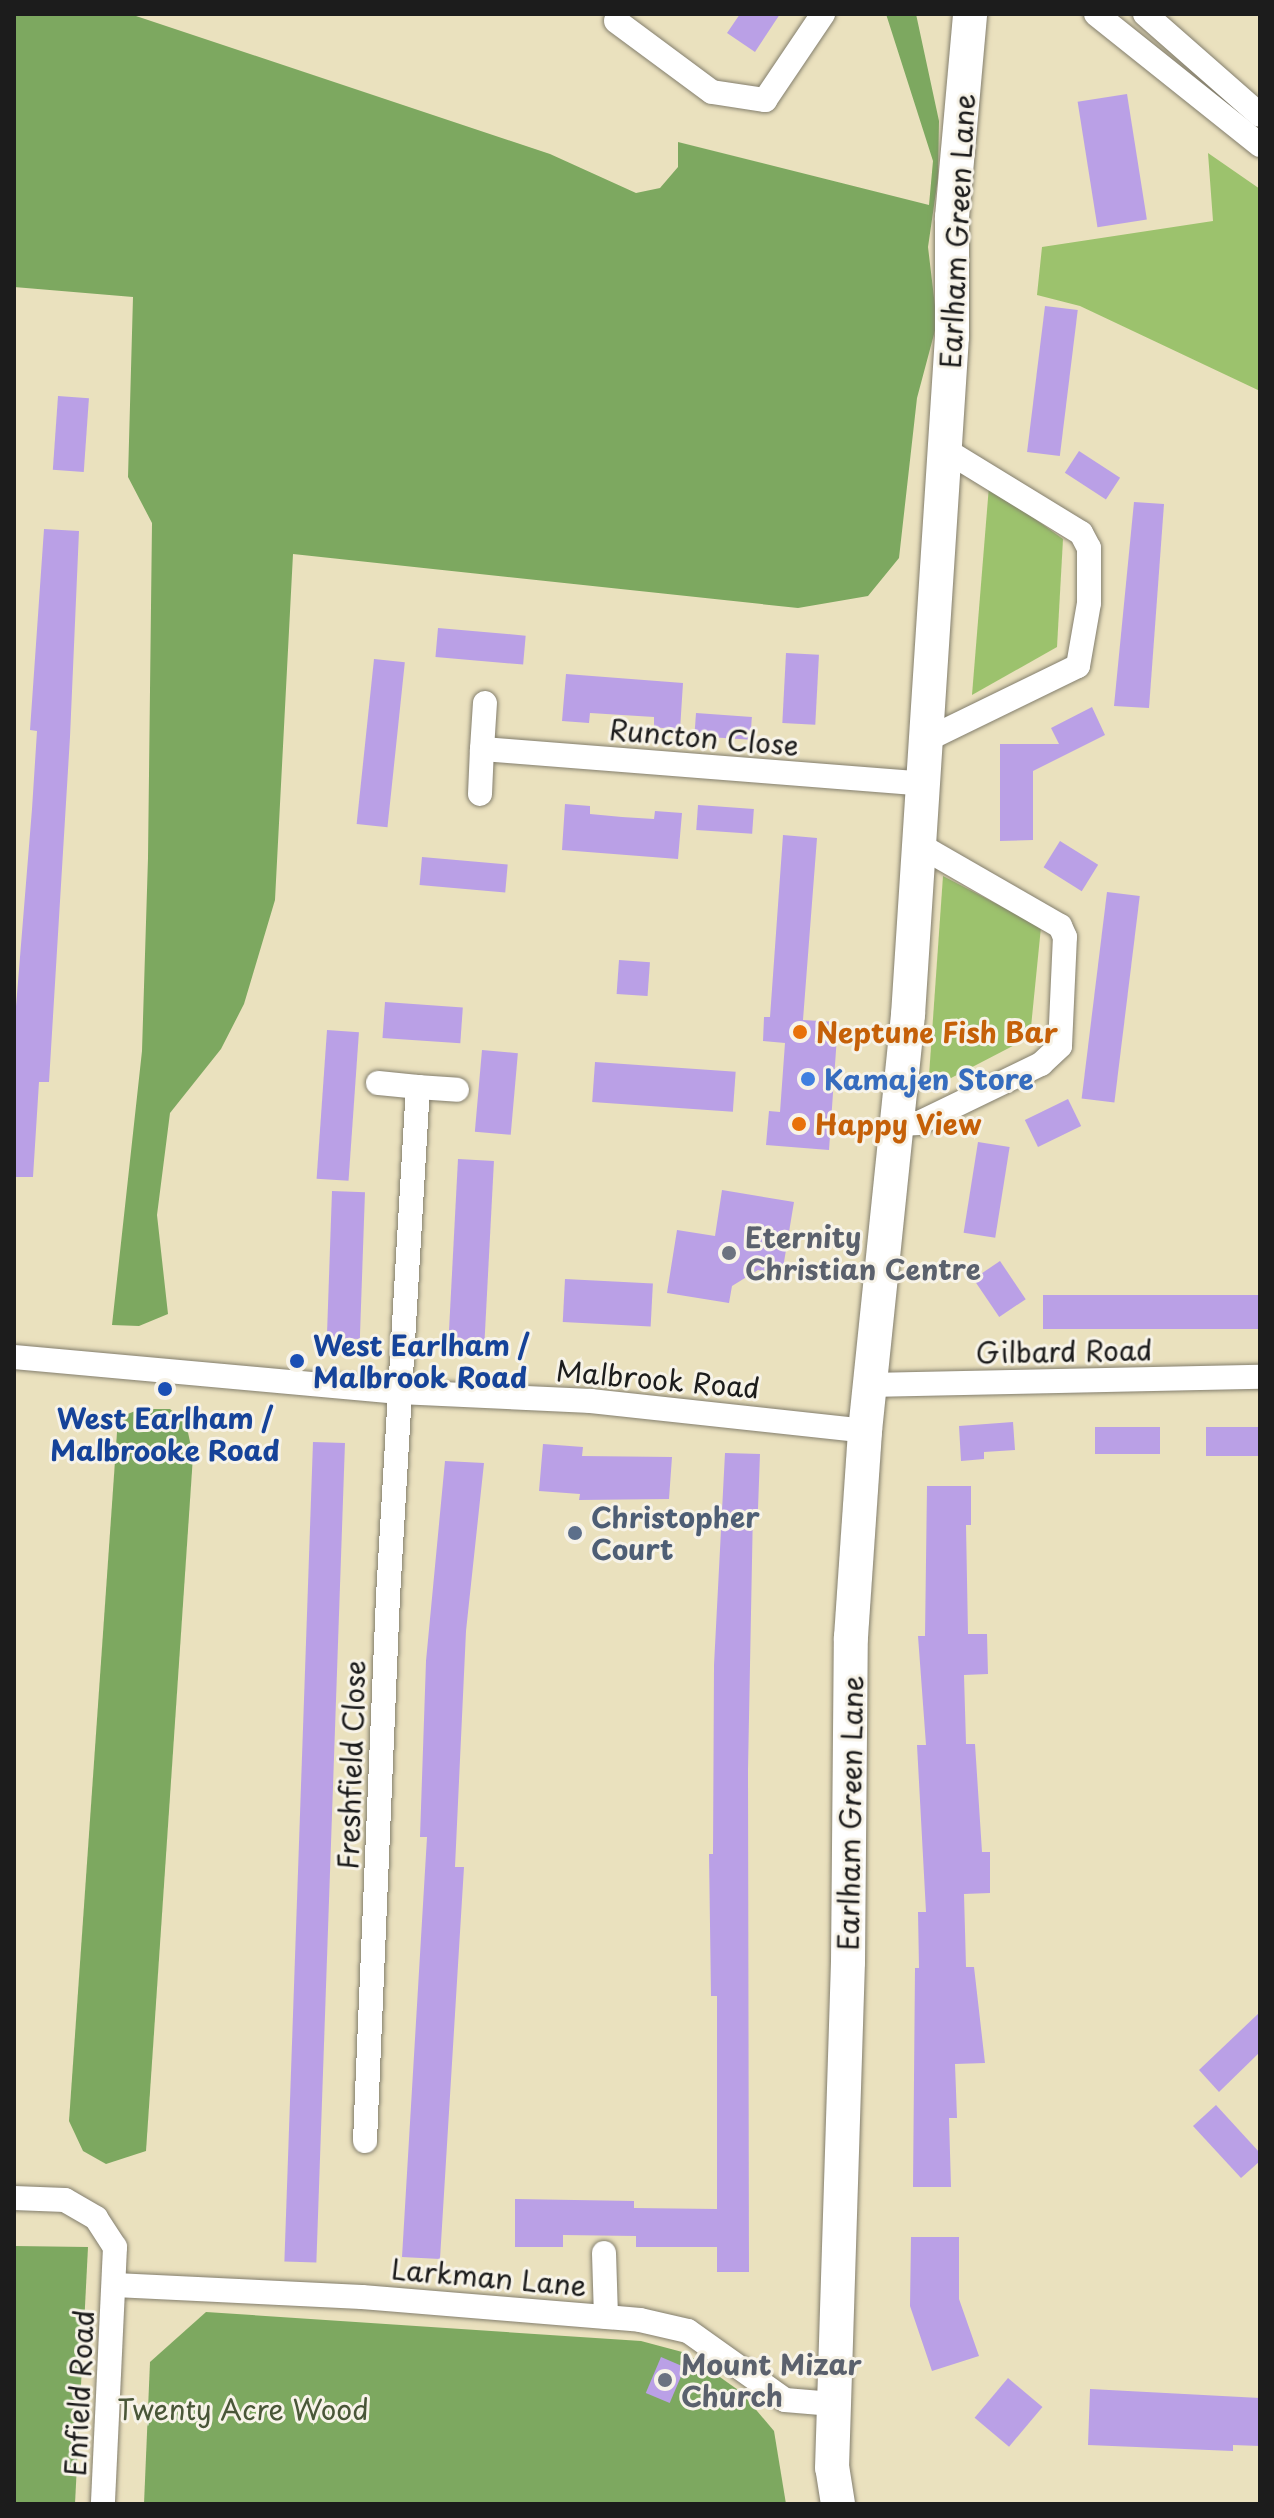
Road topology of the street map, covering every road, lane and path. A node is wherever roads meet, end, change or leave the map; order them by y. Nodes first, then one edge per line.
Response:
1 (823, 14) edge
2 (970, 14) edge
3 (1096, 14) edge
4 (1145, 14) edge
5 (616, 21) dead end
6 (1260, 115) edge
7 (1260, 145) edge
8 (944, 449) junction
9 (485, 703) dead end
10 (926, 740) junction
11 (482, 749) junction
12 (922, 784) junction
13 (480, 794) dead end
14 (919, 845) junction
15 (378, 1083) dead end
16 (418, 1087) junction
17 (457, 1090) dead end
18 (899, 1124) junction
19 (14, 1357) edge
20 (1260, 1377) edge
21 (869, 1385) junction
22 (399, 1392) junction
23 (865, 1431) junction
24 (365, 2141) dead end
25 (14, 2198) edge
26 (604, 2253) dead end
27 (115, 2285) junction
28 (606, 2317) junction
29 (833, 2404) junction
30 (103, 2504) edge
31 (838, 2504) edge

1 - 5 street
2 - 8 street, Earlham Green Lane
3 - 7 street
4 - 6 street
8 - 10 street, Earlham Green Lane
8 - 10 street
9 - 11 street
10 - 12 street, Earlham Green Lane
11 - 12 street, Runcton Close
11 - 13 street
12 - 14 street, Earlham Green Lane
14 - 18 street, Earlham Green Lane
14 - 18 street
15 - 16 street
16 - 17 street
16 - 22 street, Freshfield Close
18 - 21 street, Earlham Green Lane
19 - 22 street, Malbrook Road
20 - 21 street, Gilbard Road
21 - 23 street, Earlham Green Lane
22 - 23 street, Malbrook Road
22 - 24 street, Freshfield Close
23 - 29 street, Earlham Green Lane
25 - 27 street, Enfield Road
26 - 28 street
27 - 28 street, Larkman Lane
27 - 30 street, Enfield Road
28 - 29 street, Larkman Lane
29 - 31 street, Earlham Green Lane

